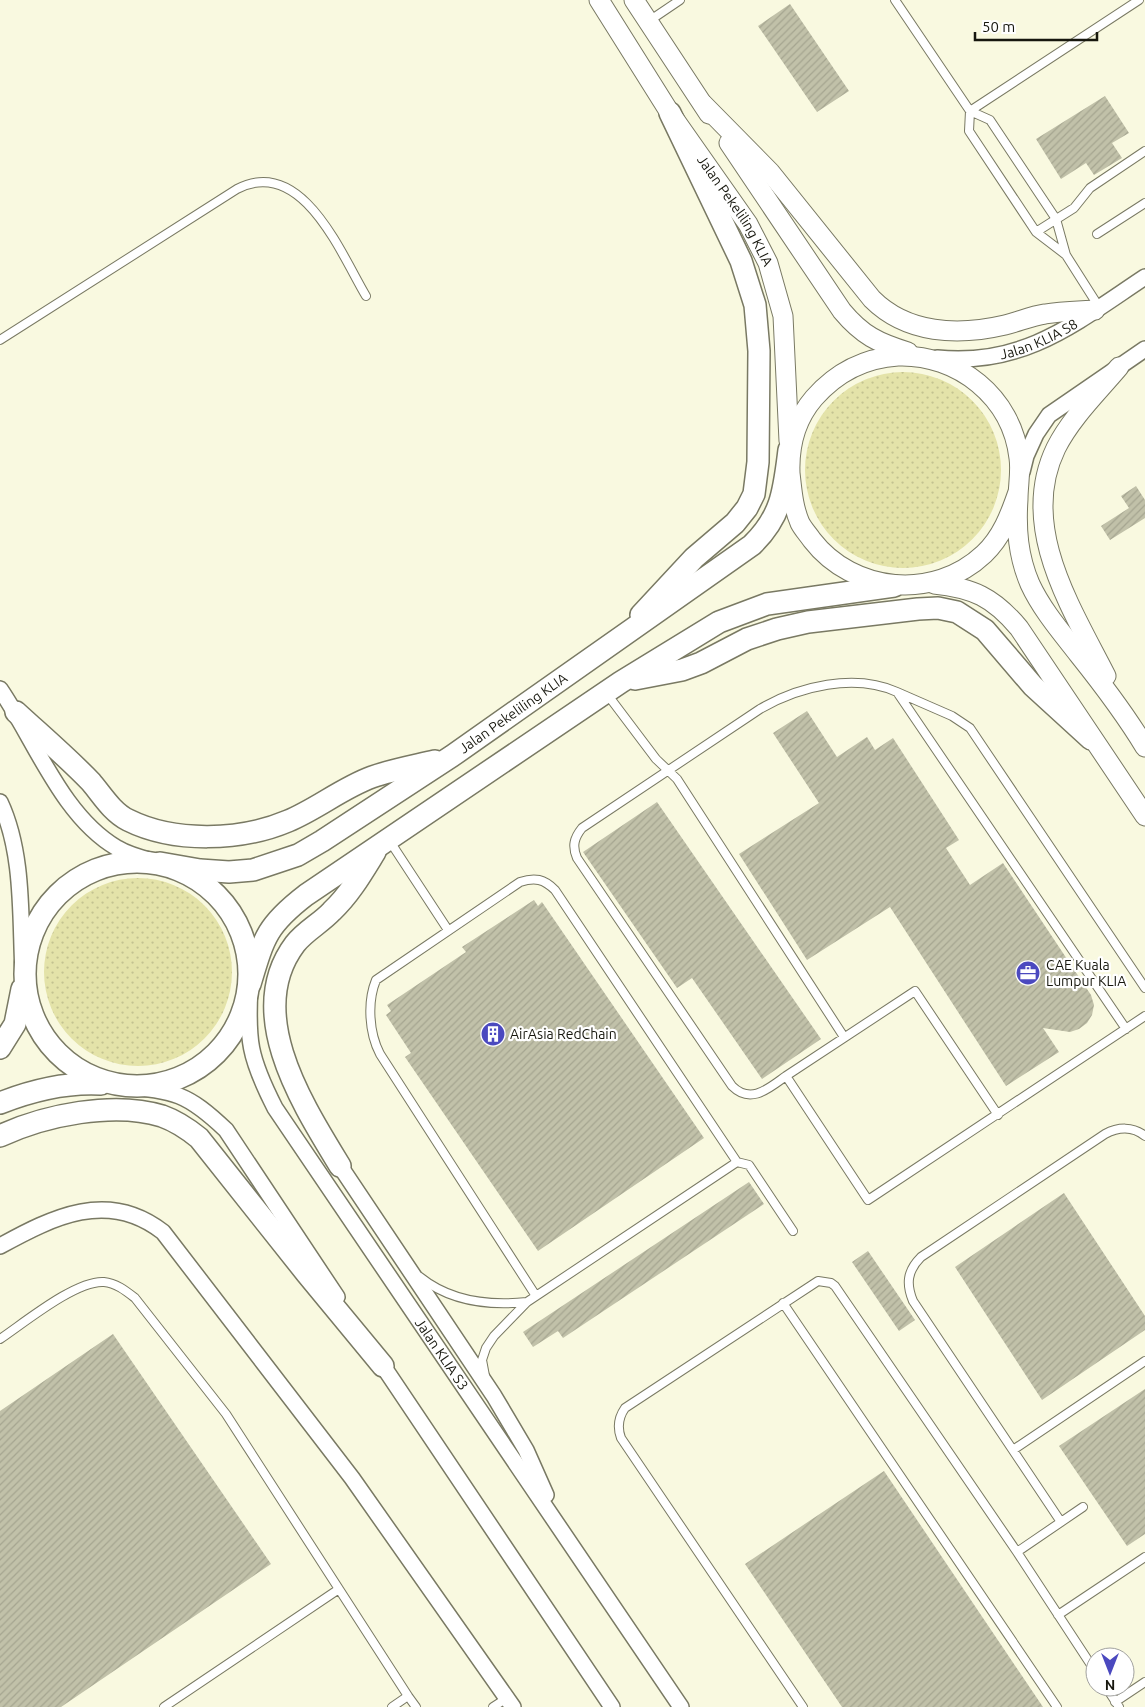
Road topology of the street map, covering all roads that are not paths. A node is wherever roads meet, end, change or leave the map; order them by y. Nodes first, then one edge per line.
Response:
1 (599, 0) edge
2 (634, 0) edge
3 (680, 0) edge
4 (895, 0) edge
5 (1139, 0) edge
6 (649, 21) junction
7 (702, 104) junction
8 (970, 111) junction
9 (670, 113) junction
10 (1145, 151) edge
11 (1145, 203) edge
12 (1056, 219) junction
13 (1036, 232) junction
14 (1097, 234) dead end
15 (1066, 255) junction
16 (1145, 276) edge
17 (366, 296) dead end
18 (1097, 309) junction
19 (0, 340) edge
20 (1145, 348) edge
21 (918, 356) junction
22 (1119, 367) junction
23 (789, 450) junction
24 (1018, 492) junction
25 (929, 583) junction
26 (894, 586) junction
27 (612, 646) junction
28 (614, 687) junction
29 (0, 689) edge
30 (897, 692) junction
31 (1123, 710) junction
32 (16, 712) junction
33 (1091, 739) junction
34 (1145, 747) edge
35 (452, 756) junction
36 (669, 771) junction
37 (0, 802) edge
38 (1145, 816) edge
39 (383, 844) junction
40 (160, 863) junction
41 (448, 930) junction
42 (23, 973) junction
43 (250, 984) junction
44 (1145, 988) edge
45 (1145, 1016) edge
46 (1126, 1029) junction
47 (844, 1037) junction
48 (0, 1048) edge
49 (786, 1076) junction
50 (122, 1086) junction
51 (0, 1104) edge
52 (998, 1115) junction
53 (0, 1136) edge
54 (1145, 1136) edge
55 (738, 1162) junction
56 (340, 1166) joint
57 (794, 1231) dead end
58 (0, 1246) edge
59 (400, 1256) junction
60 (536, 1296) junction
61 (527, 1302) junction
62 (783, 1303) junction
63 (0, 1339) edge
64 (1145, 1361) edge
65 (383, 1366) junction
66 (494, 1396) junction
67 (1013, 1450) junction
68 (1084, 1507) dead end
69 (1061, 1522) junction
70 (562, 1531) junction
71 (1017, 1552) junction
72 (1145, 1557) edge
73 (339, 1589) junction
74 (1058, 1615) junction
75 (1085, 1656) edge
76 (1145, 1682) edge
77 (408, 1696) junction
78 (510, 1702) edge
79 (1117, 1704) edge
80 (164, 1707) edge
81 (392, 1707) edge
82 (416, 1707) edge
83 (493, 1707) edge
84 (612, 1707) edge
85 (681, 1707) edge
86 (803, 1707) edge
87 (1057, 1707) edge

1 - 9 street, Jalan Pekeliling KLIA
2 - 6 street, Jalan Pekeliling KLIA
3 - 6 lane
4 - 8 lane
5 - 8 lane
6 - 7 street, Jalan Pekeliling KLIA
7 - 18 street
7 - 21 street, Jalan Pekeliling KLIA
8 - 12 lane
8 - 13 lane
9 - 23 street, Jalan Pekeliling KLIA
9 - 27 main road
10 - 12 lane
11 - 14 lane
12 - 13 lane
12 - 15 lane
13 - 15 lane
15 - 18 lane
16 - 18 street, Jalan KLIA S8
17 - 19 lane
18 - 21 street, Jalan KLIA S8
20 - 22 street
21 - 23 street, Jalan Pekeliling KLIA
21 - 24 street, Jalan Pekeliling KLIA
22 - 24 street
22 - 31 street
23 - 26 street, Jalan Pekeliling KLIA
23 - 27 main road, Jalan Pekeliling KLIA
24 - 25 street, Jalan Pekeliling KLIA
24 - 31 street
25 - 26 street, Jalan Pekeliling KLIA
25 - 33 street
26 - 28 main road, Jalan Pekeliling KLIA
27 - 35 main road, Jalan Pekeliling KLIA
28 - 33 main road
28 - 36 lane
28 - 39 main road, Jalan Pekeliling KLIA
29 - 32 street
30 - 36 lane
30 - 44 lane
30 - 46 lane
31 - 34 street
32 - 35 main road
32 - 40 street
33 - 38 street
35 - 40 main road, Jalan Pekeliling KLIA
36 - 47 lane
36 - 49 lane
37 - 42 street
39 - 41 lane
39 - 43 main road, Jalan Pekeliling KLIA
39 - 56 main road
40 - 42 main road, Jalan Pekeliling KLIA
40 - 43 main road, Jalan Pekeliling KLIA
41 - 55 lane
41 - 60 lane
42 - 48 main road, Jalan Pekeliling KLIA
42 - 50 main road, Jalan Pekeliling KLIA
43 - 50 main road, Jalan Pekeliling KLIA
43 - 70 street, Jalan KLIA S3
45 - 46 lane
46 - 52 lane
47 - 49 lane
47 - 52 lane
49 - 52 lane
50 - 51 main road, Jalan Pekeliling KLIA
50 - 65 street
53 - 65 main road
54 - 67 lane
55 - 57 lane
55 - 60 lane
56 - 59 street
58 - 78 street
59 - 61 lane
59 - 66 street
60 - 61 lane
61 - 66 lane
62 - 71 lane
62 - 86 lane
62 - 87 lane
63 - 73 lane
64 - 67 lane
65 - 84 street
66 - 70 street
67 - 69 lane
68 - 69 lane
69 - 71 lane
70 - 85 street, Jalan KLIA S3
71 - 74 lane
72 - 74 lane
73 - 77 lane
73 - 80 lane
74 - 75 lane
76 - 79 lane
77 - 81 lane
77 - 82 lane
78 - 83 lane

